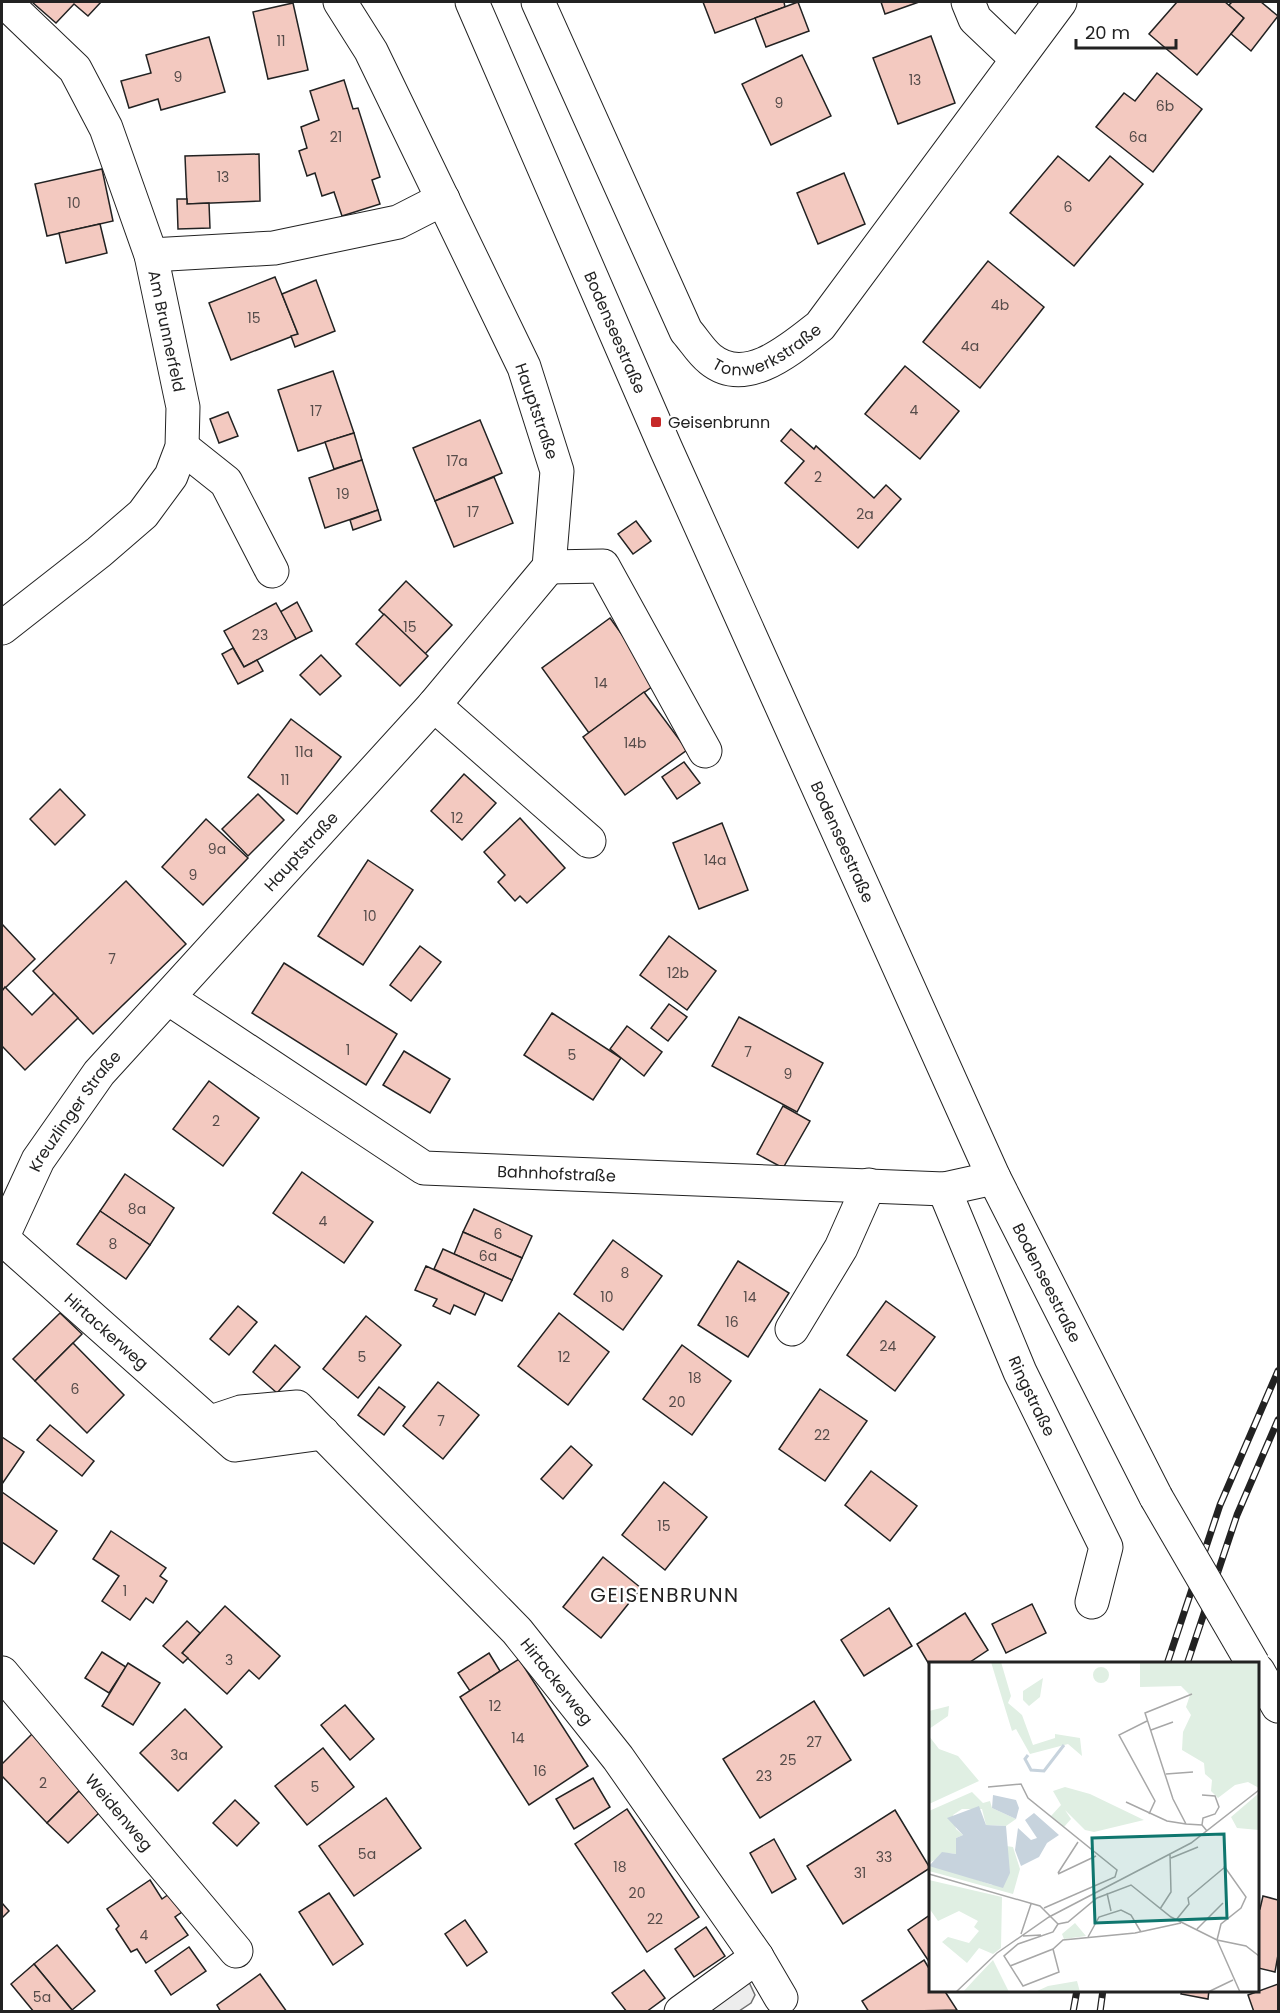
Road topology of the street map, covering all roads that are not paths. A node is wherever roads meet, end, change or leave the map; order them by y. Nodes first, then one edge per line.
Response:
1 (5, 2) edge
2 (340, 2) edge
3 (472, 2) edge
4 (538, 2) edge
5 (968, 2) edge
6 (1060, 2) edge
7 (1016, 58) junction
8 (443, 200) junction
9 (151, 255) junction
10 (182, 447) junction
11 (549, 567) junction
12 (272, 571) dead end
13 (2, 628) edge
14 (434, 705) junction
15 (705, 751) dead end
16 (589, 841) dead end
17 (168, 998) junction
18 (994, 1178) junction
19 (869, 1185) junction
20 (944, 1188) junction
21 (2, 1238) edge
22 (792, 1329) dead end
23 (1092, 1602) dead end
24 (1252, 1662) edge
25 (2, 1673) edge
26 (1259, 1674) edge
27 (1277, 1704) edge
28 (236, 1951) dead end
29 (757, 1957) junction
30 (778, 1999) edge
31 (681, 2012) edge

1 - 9 street, Am Brunnerfeld
2 - 8 street, Hauptstraße
3 - 18 street, Bodenseestraße
4 - 7 street, Tonwerkstraße
5 - 7 street
6 - 7 street, Tonwerkstraße
8 - 9 street
8 - 11 street, Hauptstraße
9 - 10 street, Am Brunnerfeld
10 - 12 street
10 - 13 street, Am Brunnerfeld
11 - 14 street, Hauptstraße
11 - 15 street
14 - 16 street
14 - 17 street, Hauptstraße
17 - 19 street, Bahnhofstraße
17 - 21 street, Kreuzlinger Straße
18 - 20 street, Bahnhofstraße
18 - 24 street, Bodenseestraße, bridge
19 - 20 street, Bahnhofstraße
19 - 22 street
20 - 23 street, Ringstraße
21 - 29 street, Hirtackerweg
25 - 28 street, Weidenweg
26 - 27 street
29 - 30 street, Hirtackerweg
29 - 31 street

